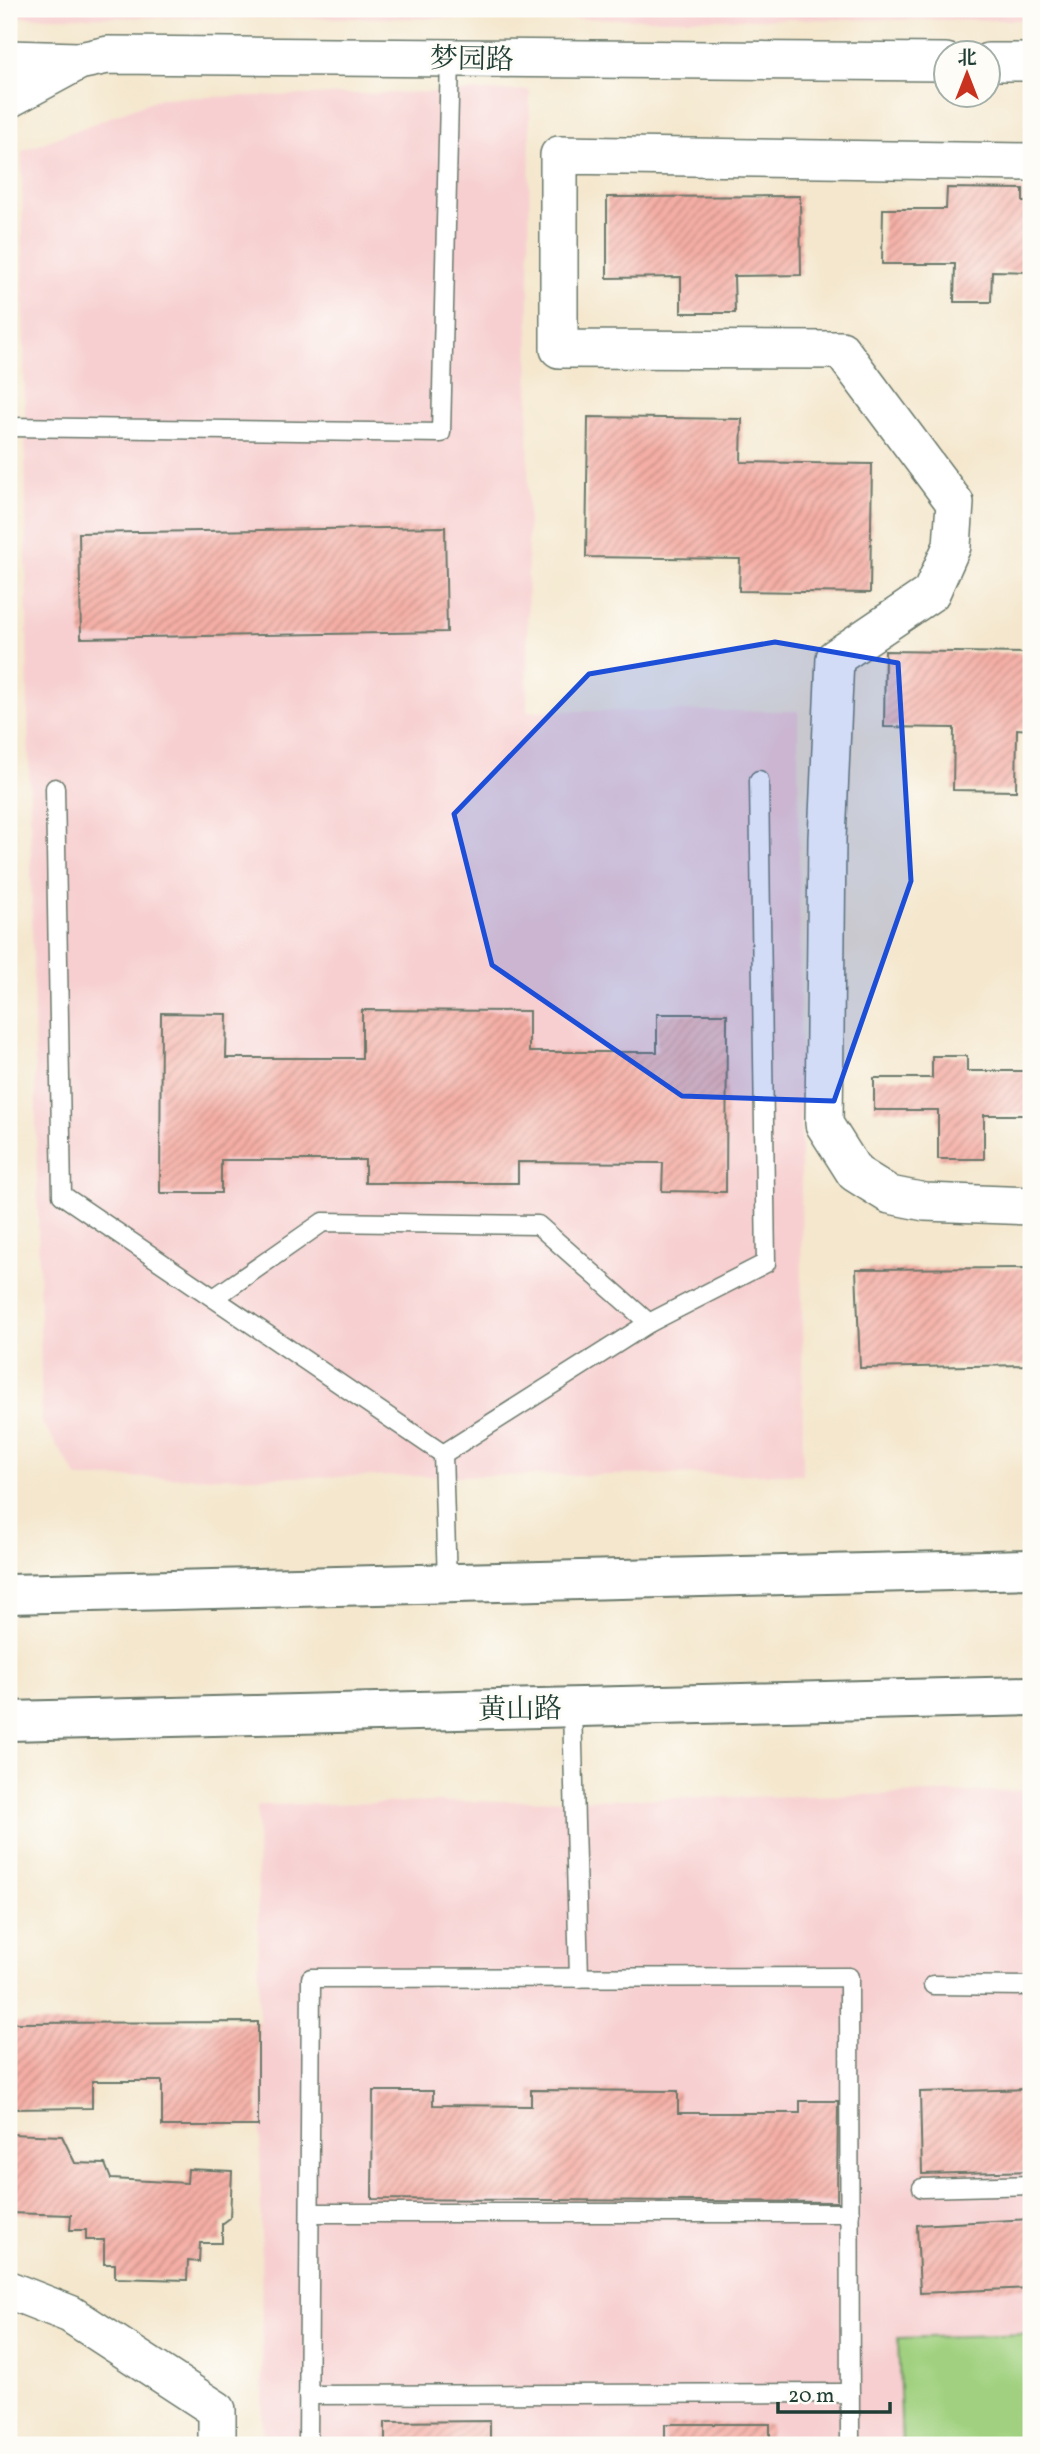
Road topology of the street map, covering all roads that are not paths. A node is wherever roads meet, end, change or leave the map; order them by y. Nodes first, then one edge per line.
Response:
1 (450, 57) junction
2 (9, 59) edge
3 (79, 61) junction
4 (932, 62) edge
5 (1002, 62) edge
6 (1031, 62) edge
7 (9, 99) edge
8 (1031, 162) edge
9 (9, 428) edge
10 (759, 779) dead end
11 (55, 788) dead end
12 (1031, 1206) edge
13 (215, 1298) junction
14 (649, 1323) junction
15 (443, 1454) junction
16 (1031, 1569) edge
17 (447, 1583) junction
18 (9, 1594) edge
19 (1031, 1696) edge
20 (572, 1707) junction
21 (9, 1721) edge
22 (579, 1978) junction
23 (933, 1985) dead end
24 (1031, 1986) edge
25 (1031, 2185) edge
26 (922, 2188) dead end
27 (310, 2213) junction
28 (850, 2213) junction
29 (9, 2290) edge
30 (850, 2393) junction
31 (309, 2395) junction
32 (217, 2445) edge
33 (308, 2445) edge
34 (850, 2445) edge

1 - 3 street, 梦园路
1 - 4 street, 梦园路
1 - 9 lane
2 - 3 street
3 - 7 street, 梦园路
5 - 6 street
8 - 12 street
10 - 14 lane
11 - 13 lane
13 - 14 lane
13 - 15 lane
14 - 15 lane
15 - 17 lane
16 - 17 main road
17 - 18 main road
19 - 20 main road, 黄山路
20 - 21 main road, 黄山路
20 - 22 lane
22 - 27 lane
22 - 28 lane
23 - 24 lane
25 - 26 lane
27 - 28 lane
27 - 31 lane
28 - 30 lane
29 - 32 street
30 - 31 lane
30 - 34 lane
31 - 33 lane

